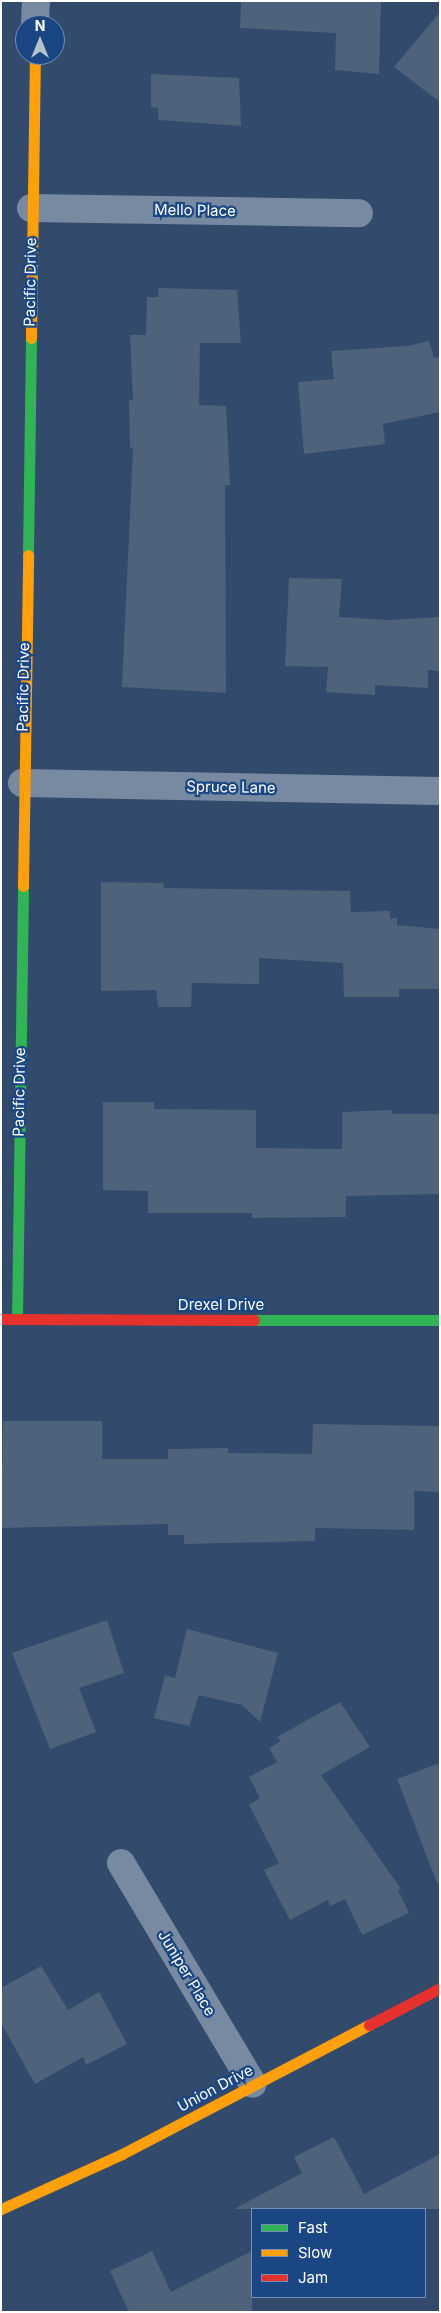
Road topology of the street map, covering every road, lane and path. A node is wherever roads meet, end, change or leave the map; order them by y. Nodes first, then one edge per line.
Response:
1 (36, 1) edge
2 (35, 15) edge
3 (34, 65) edge
4 (31, 208) junction
5 (359, 213) dead end
6 (22, 783) junction
7 (440, 791) edge
8 (1, 1319) edge
9 (17, 1319) junction
10 (440, 1320) edge
11 (121, 1863) dead end
12 (440, 1988) edge
13 (253, 2084) junction
14 (1, 2209) edge

1 - 2 street
3 - 4 street, Pacific Drive
4 - 5 street, Mello Place
4 - 6 street, Pacific Drive
6 - 7 street, Spruce Lane
6 - 9 street, Pacific Drive
8 - 9 street, Drexel Drive
9 - 10 street, Drexel Drive
11 - 13 street, Juniper Place
12 - 13 street, Union Drive
13 - 14 street, Union Drive

